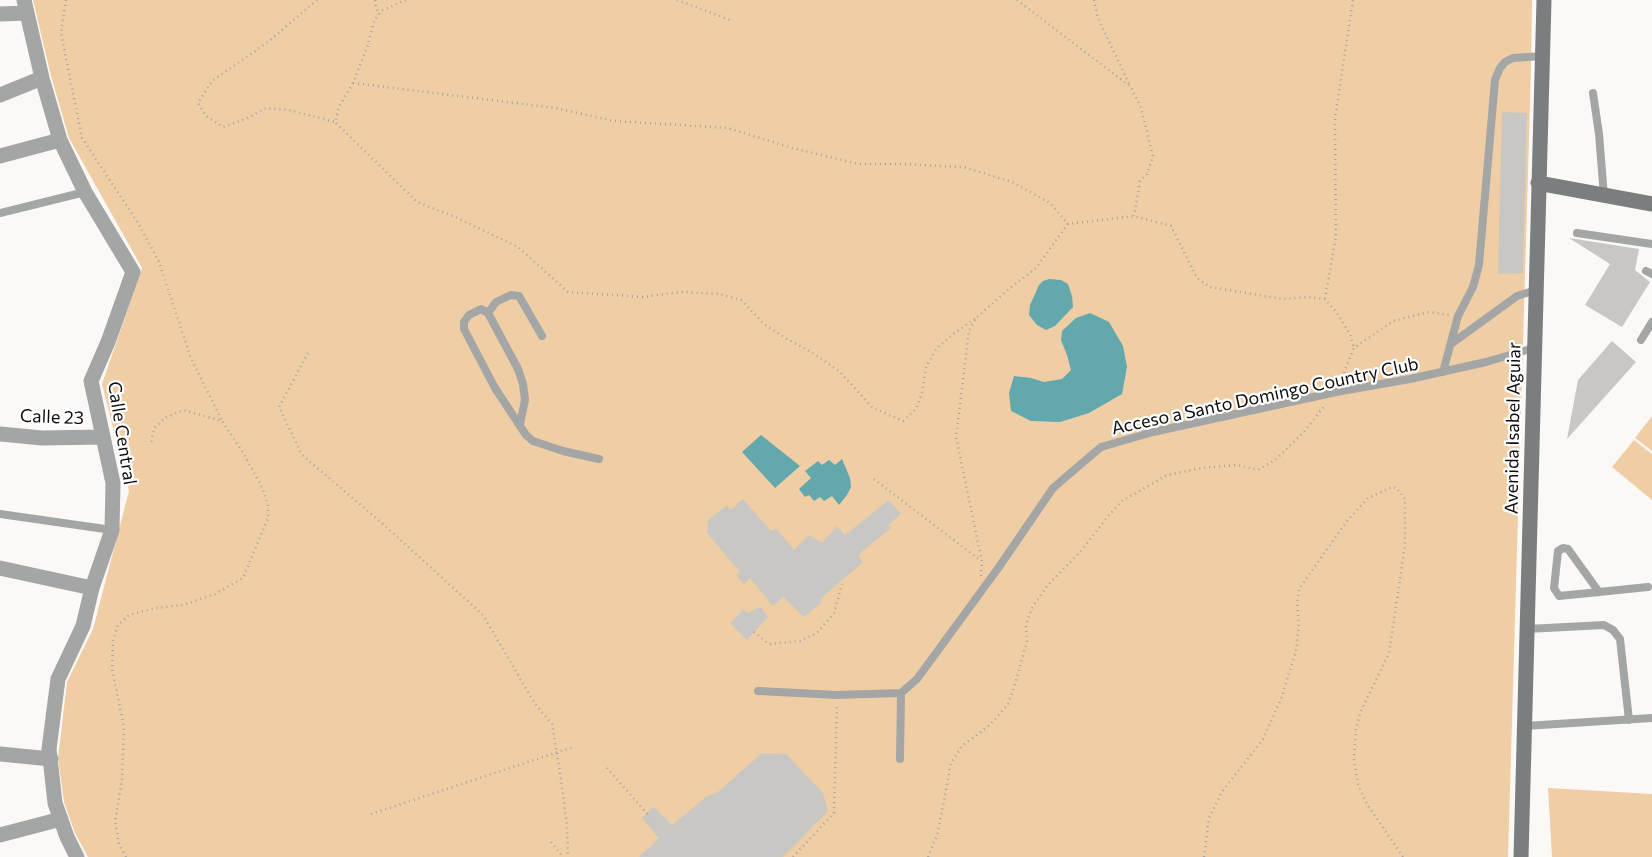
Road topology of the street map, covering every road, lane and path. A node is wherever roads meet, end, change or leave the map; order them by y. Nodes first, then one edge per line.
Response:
1 (66, 0) edge
2 (317, 0) edge
3 (375, 0) edge
4 (406, 0) edge
5 (677, 0) edge
6 (1017, 0) edge
7 (1094, 0) edge
8 (1353, 0) edge
9 (1544, 0) edge
10 (26, 6) edge
11 (0, 14) edge
12 (378, 15) junction
13 (733, 21) dead end
14 (1542, 56) junction
15 (42, 78) junction
16 (353, 83) junction
17 (1131, 87) junction
18 (1593, 93) dead end
19 (0, 95) edge
20 (335, 122) junction
21 (60, 140) junction
22 (0, 156) edge
23 (1538, 183) junction
24 (85, 192) junction
25 (1604, 196) junction
26 (1652, 204) edge
27 (0, 213) edge
28 (1134, 216) junction
29 (1068, 224) junction
30 (1576, 233) dead end
31 (1652, 244) edge
32 (1536, 290) junction
33 (1325, 298) junction
34 (488, 313) junction
35 (1458, 316) junction
36 (976, 318) junction
37 (1652, 322) edge
38 (542, 336) dead end
39 (1641, 340) dead end
40 (1451, 344) junction
41 (1354, 348) junction
42 (1534, 348) junction
43 (308, 353) dead end
44 (1443, 372) junction
45 (1336, 392) junction
46 (222, 421) junction
47 (520, 424) junction
48 (0, 434) edge
49 (103, 437) junction
50 (151, 442) dead end
51 (600, 459) dead end
52 (874, 479) dead end
53 (0, 514) edge
54 (112, 530) junction
55 (0, 568) edge
56 (842, 584) dead end
57 (1648, 586) dead end
58 (92, 588) junction
59 (1599, 592) junction
60 (1527, 629) junction
61 (754, 632) dead end
62 (758, 691) dead end
63 (901, 693) junction
64 (837, 695) junction
65 (1652, 718) edge
66 (1629, 720) junction
67 (1524, 726) junction
68 (573, 747) dead end
69 (556, 753) junction
70 (0, 754) edge
71 (51, 759) junction
72 (900, 759) dead end
73 (608, 768) dead end
74 (371, 814) dead end
75 (650, 817) dead end
76 (61, 819) junction
77 (0, 834) edge
78 (551, 842) dead end
79 (78, 857) edge
80 (126, 857) edge
81 (563, 857) edge
82 (568, 857) edge
83 (793, 857) edge
84 (928, 857) edge
85 (1204, 857) edge
86 (1403, 857) edge
87 (1521, 857) edge

1 - 46 path
2 - 20 path
3 - 12 path
4 - 12 path
5 - 13 path
6 - 17 path
7 - 17 path
8 - 33 path
9 - 14 main road, Avenida Isabel Aguiar
10 - 11 street
10 - 15 street, Calle Central
12 - 16 path
14 - 23 main road, Avenida Isabel Aguiar
14 - 35 lane
15 - 19 street
15 - 21 street, Calle Central
16 - 20 path
16 - 29 path
17 - 28 path
18 - 25 lane
20 - 36 path
21 - 22 street
21 - 24 street, Calle Central
23 - 25 main road
23 - 32 main road, Avenida Isabel Aguiar
24 - 27 lane
24 - 49 street, Calle Central
25 - 26 main road
28 - 29 path
28 - 33 path
29 - 36 path
30 - 31 lane
32 - 40 lane
32 - 42 main road, Avenida Isabel Aguiar
33 - 41 path
34 - 38 lane
34 - 47 lane
34 - 47 lane
35 - 40 lane
35 - 41 path
36 - 52 path
37 - 39 lane
40 - 44 lane
41 - 45 path
42 - 44 lane, Acceso a Santo Domingo Country Club
42 - 60 main road, Avenida Isabel Aguiar
43 - 69 path
44 - 45 lane, Acceso a Santo Domingo Country Club
45 - 63 lane, Acceso a Santo Domingo Country Club
45 - 84 path
46 - 50 path
46 - 80 path
47 - 51 lane
48 - 49 street, Calle 23
49 - 54 street, Calle Central
53 - 54 lane
54 - 58 street, Calle Central
55 - 58 street
56 - 61 path
57 - 59 lane
58 - 71 street, Calle Central
59 - 59 lane
60 - 66 lane
60 - 67 main road, Avenida Isabel Aguiar
62 - 64 lane
63 - 64 lane
63 - 72 lane
64 - 83 path
65 - 66 lane
66 - 67 lane
67 - 87 main road, Avenida Isabel Aguiar
68 - 69 path
69 - 74 path
69 - 82 path
70 - 71 street
71 - 76 street, Calle Central
73 - 75 path
76 - 77 street
76 - 79 street, Calle Central
78 - 81 path
85 - 86 path

